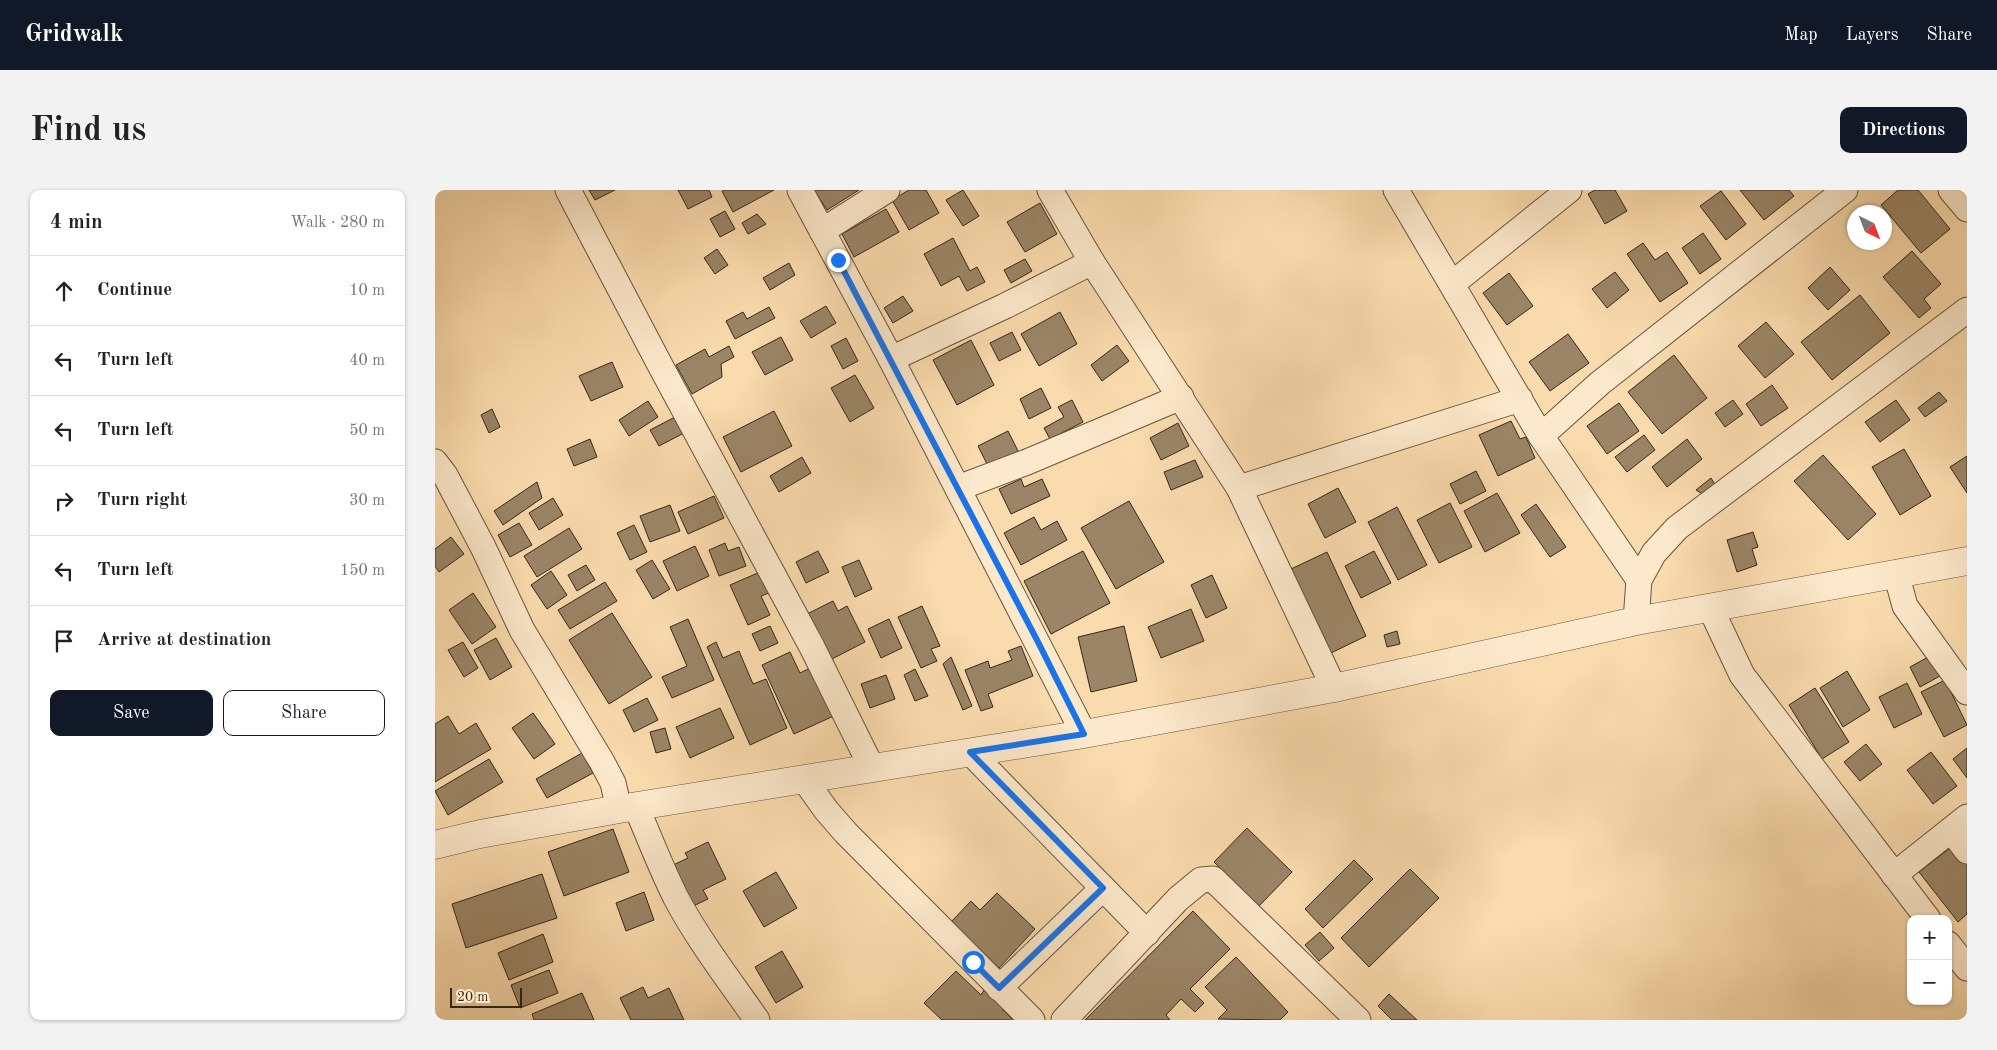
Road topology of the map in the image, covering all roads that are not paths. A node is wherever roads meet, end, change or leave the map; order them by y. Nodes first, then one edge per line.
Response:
1 (568, 190) edge
2 (800, 190) edge
3 (887, 190) edge
4 (1051, 190) edge
5 (1397, 190) edge
6 (1569, 190) edge
7 (1845, 190) edge
8 (1951, 190) edge
9 (1967, 209) edge
10 (822, 231) junction
11 (1092, 262) junction
12 (1452, 284) junction
13 (1967, 310) edge
14 (891, 359) junction
15 (1181, 397) junction
16 (1519, 399) junction
17 (1541, 436) junction
18 (435, 462) edge
19 (958, 488) junction
20 (1239, 488) junction
21 (1967, 561) edge
22 (1896, 574) junction
23 (1639, 580) junction
24 (1710, 607) junction
25 (1636, 621) junction
26 (1334, 688) junction
27 (1967, 692) edge
28 (1084, 734) junction
29 (970, 752) junction
30 (872, 768) junction
31 (804, 779) junction
32 (628, 807) junction
33 (1959, 824) edge
34 (435, 845) edge
35 (1967, 850) edge
36 (1894, 875) junction
37 (1103, 888) junction
38 (1925, 915) edge
39 (1147, 933) junction
40 (1952, 949) edge
41 (1967, 968) edge
42 (999, 988) junction
43 (757, 1020) edge
44 (1032, 1020) edge
45 (1064, 1020) edge
46 (1358, 1020) edge

1 - 30 street
2 - 10 street
3 - 10 street
4 - 11 street
5 - 12 street
6 - 12 street
7 - 17 street
8 - 9 street
10 - 14 street
11 - 14 street
11 - 15 street
12 - 16 street
13 - 23 street
14 - 19 street
15 - 19 street
15 - 20 street
16 - 17 street
16 - 20 street
17 - 23 street
18 - 32 street
19 - 28 street
20 - 26 street
21 - 22 street
22 - 24 street
22 - 27 street
23 - 25 street
24 - 25 street
24 - 36 street
25 - 26 street
26 - 28 street
28 - 29 street
29 - 30 street
29 - 37 street
30 - 31 street
31 - 32 street
31 - 42 street
32 - 34 street
32 - 43 street
33 - 35 street
33 - 36 street
36 - 38 street
37 - 39 street
37 - 42 street
39 - 45 street
39 - 46 street
40 - 41 street
42 - 44 street

